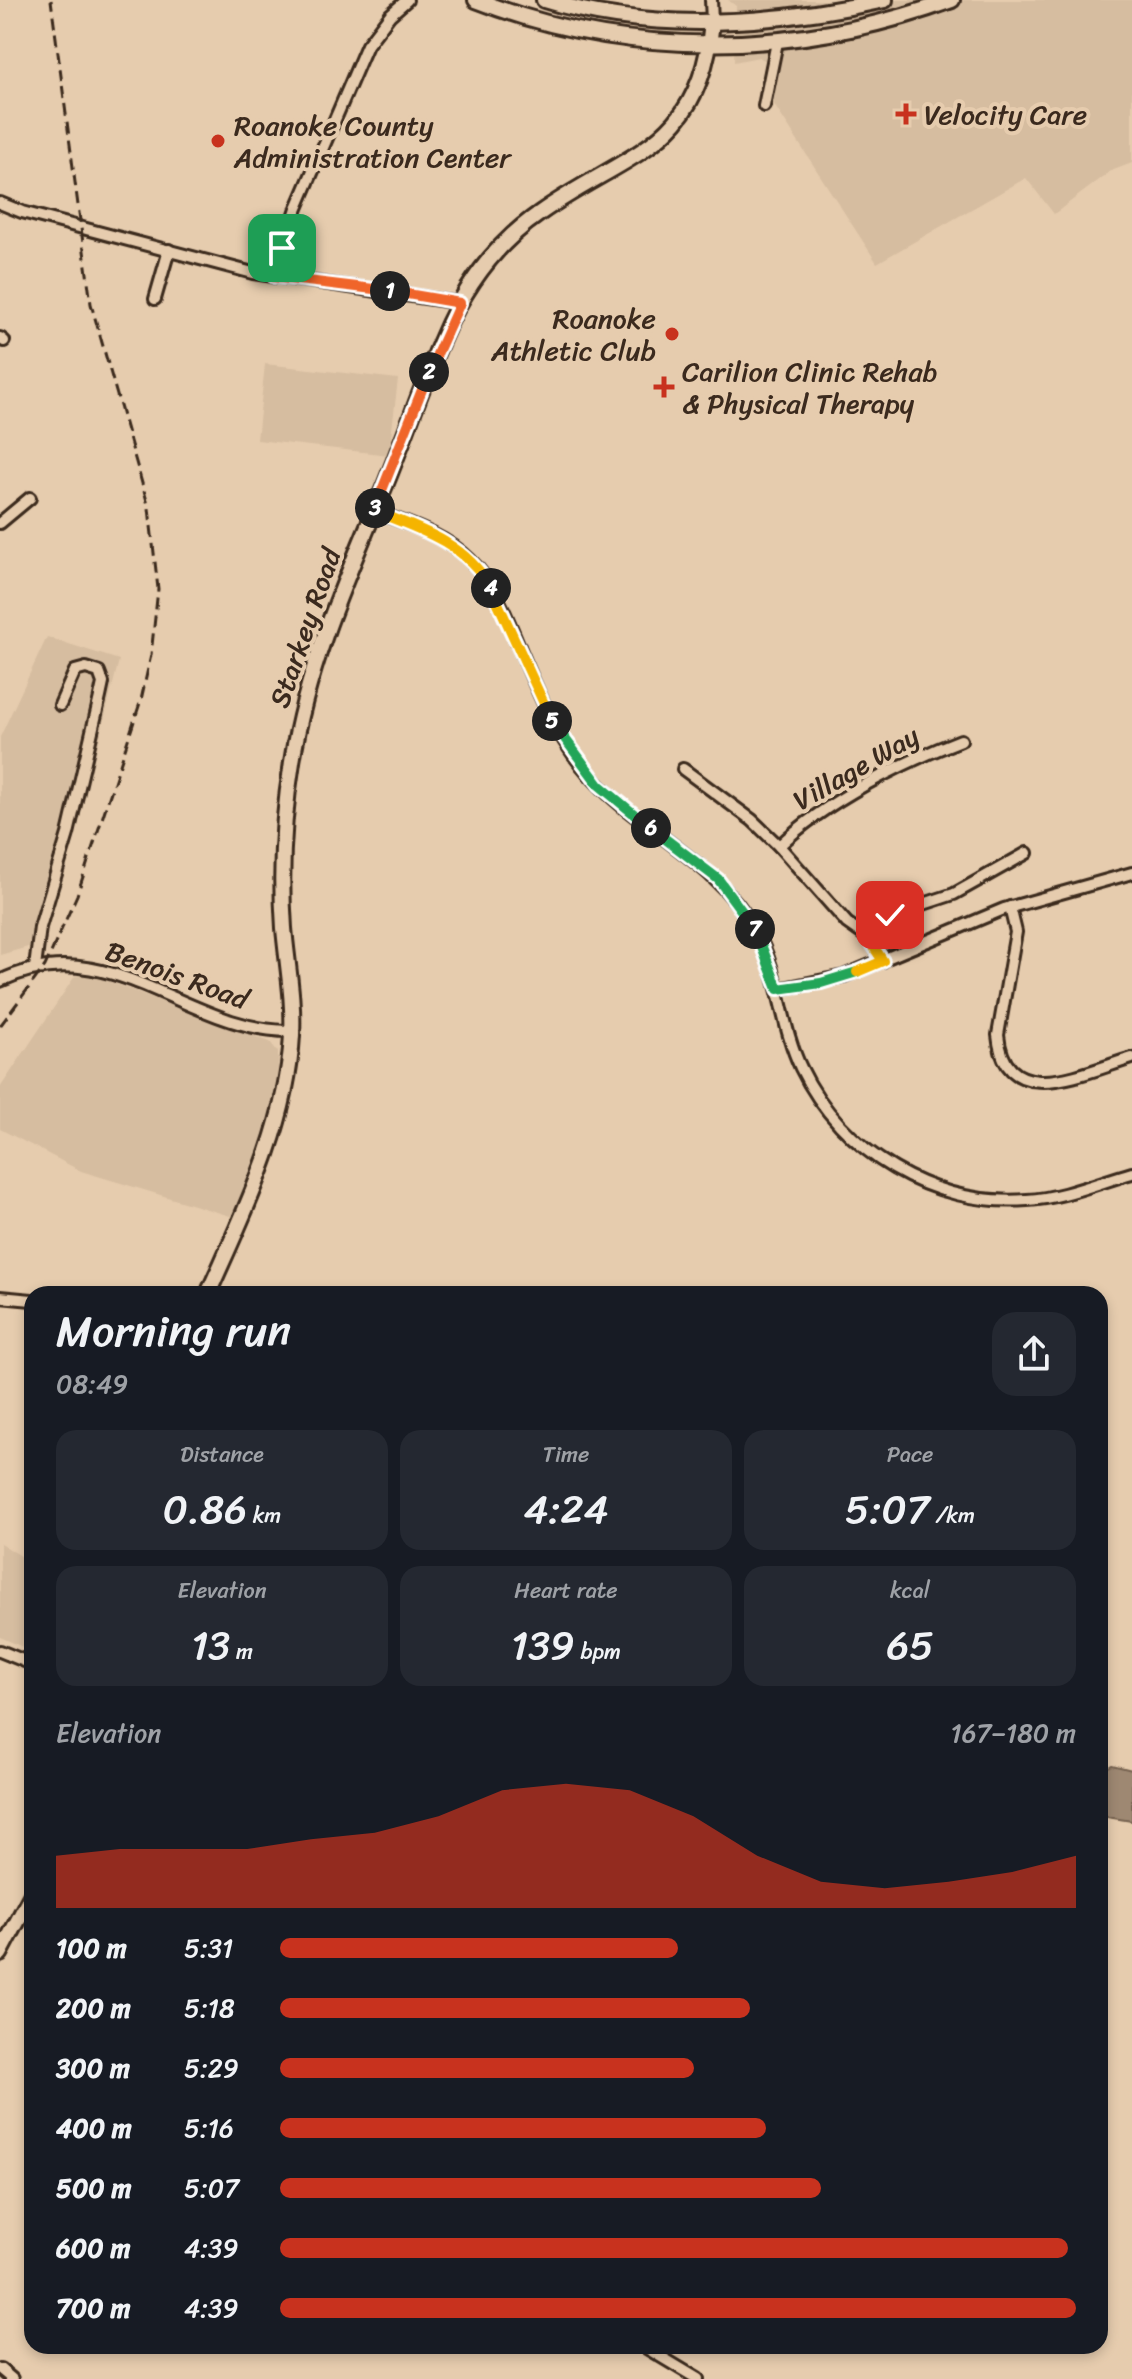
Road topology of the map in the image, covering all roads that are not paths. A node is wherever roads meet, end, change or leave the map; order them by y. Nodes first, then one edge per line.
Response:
1 (396, 0) edge
2 (407, 0) edge
3 (476, 0) edge
4 (544, 0) edge
5 (711, 0) edge
6 (885, 0) edge
7 (952, 0) edge
8 (390, 15) junction
9 (712, 21) junction
10 (777, 42) junction
11 (710, 44) junction
12 (764, 106) dead end
13 (0, 203) edge
14 (169, 250) junction
15 (274, 277) junction
16 (155, 299) dead end
17 (460, 303) junction
18 (30, 498) dead end
19 (374, 511) junction
20 (0, 523) edge
21 (60, 705) dead end
22 (961, 740) dead end
23 (683, 769) dead end
24 (779, 846) junction
25 (1027, 853) dead end
26 (1132, 873) edge
27 (1010, 907) junction
28 (866, 935) junction
29 (883, 961) junction
30 (35, 968) junction
31 (0, 981) edge
32 (778, 989) junction
33 (293, 1031) junction
34 (1132, 1058) edge
35 (1132, 1173) edge
36 (211, 1286) edge
37 (0, 1297) edge
38 (24, 1299) edge
39 (0, 1651) edge
40 (24, 1661) edge
41 (24, 1909) edge
42 (0, 1954) edge
43 (656, 2354) edge
44 (0, 2369) edge
45 (12, 2379) edge
46 (698, 2379) edge

1 - 8 street
2 - 8 street
3 - 11 main road
4 - 9 main road
5 - 9 street, Starkey Road
6 - 9 main road
7 - 10 main road
8 - 15 street
9 - 11 main road, Starkey Road
10 - 11 main road
10 - 12 street
11 - 17 main road, Starkey Road
13 - 14 street
14 - 15 street
14 - 16 street
15 - 17 street
17 - 19 main road, Starkey Road
18 - 20 street
19 - 32 street
19 - 33 main road, Starkey Road
21 - 30 street
22 - 24 street, Village Way
23 - 24 street
24 - 28 street
25 - 28 street
26 - 27 street
27 - 29 street
27 - 34 street
28 - 29 street
29 - 32 street
30 - 31 street, Benois Road
30 - 33 street, Benois Road
32 - 35 street
33 - 36 main road, Starkey Road
37 - 38 street
39 - 40 street
41 - 42 main road
43 - 46 street
44 - 45 street

